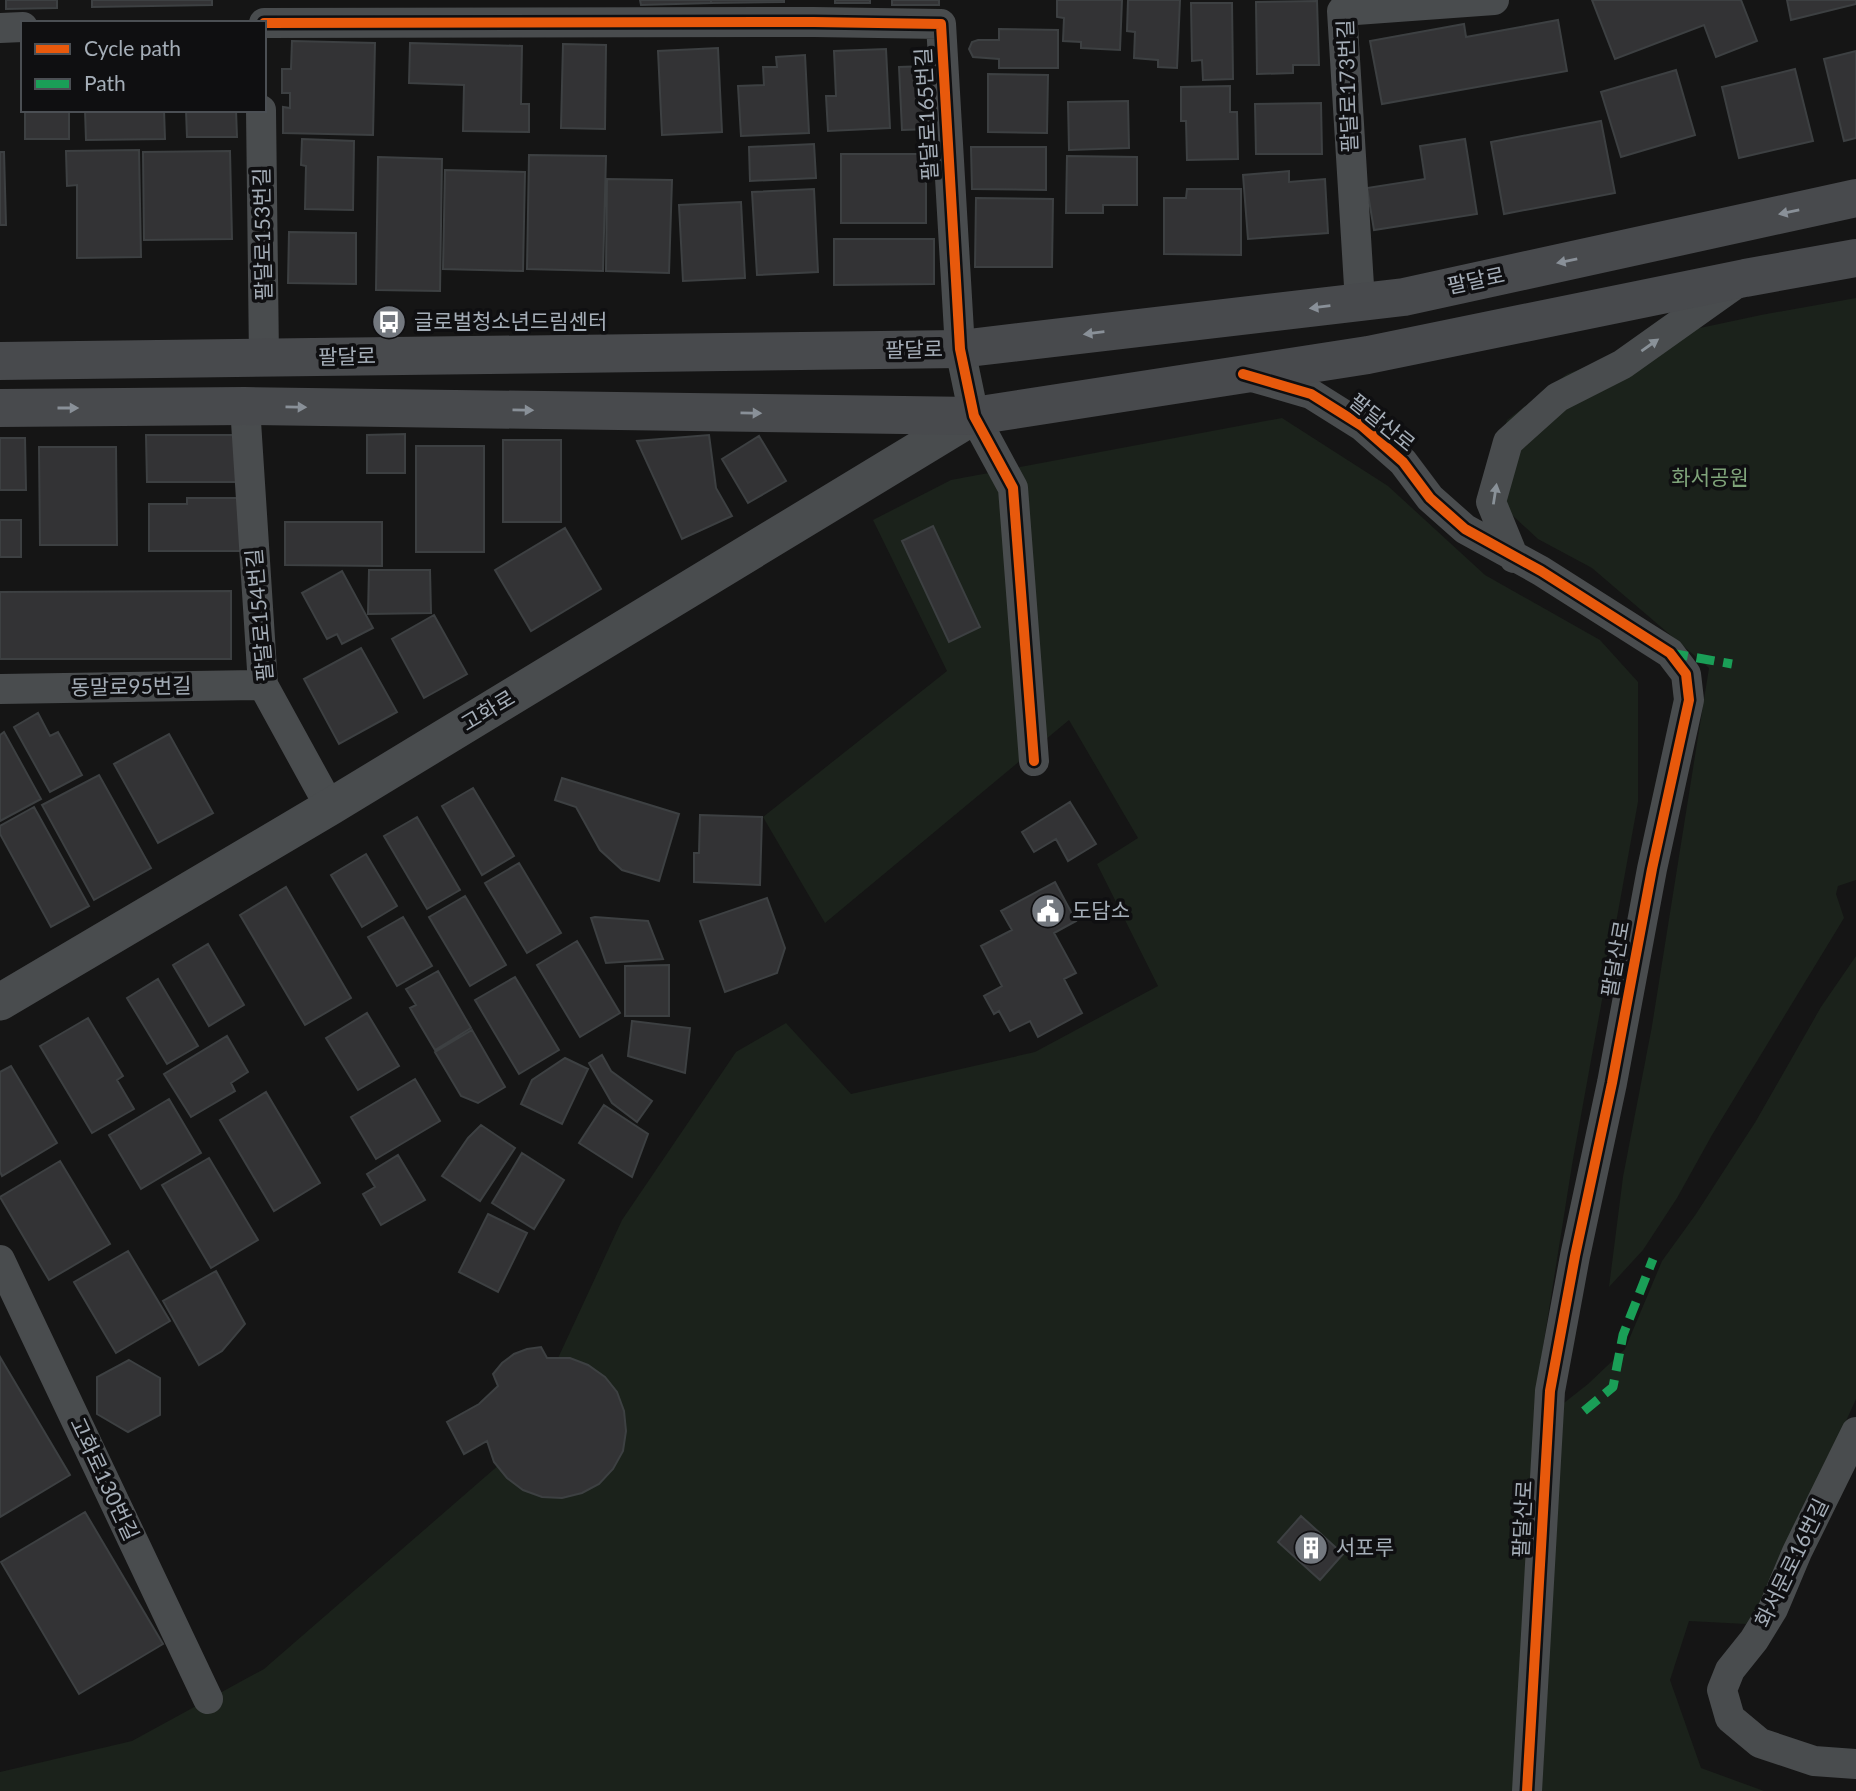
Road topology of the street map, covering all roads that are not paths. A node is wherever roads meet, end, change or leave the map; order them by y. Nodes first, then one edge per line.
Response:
1 (260, 0) edge
2 (1486, 0) edge
3 (1494, 0) edge
4 (813, 11) edge
5 (262, 21) edge
6 (266, 23) edge
7 (21, 27) edge
8 (0, 28) edge
9 (261, 112) edge
10 (1856, 198) edge
11 (1856, 258) edge
12 (1745, 278) junction
13 (1360, 302) junction
14 (960, 349) junction
15 (264, 358) junction
16 (0, 360) edge
17 (1243, 374) junction
18 (245, 406) junction
19 (0, 408) edge
20 (974, 416) junction
21 (1514, 558) junction
22 (262, 685) junction
23 (0, 689) edge
24 (1034, 761) dead end
25 (330, 807) junction
26 (0, 1003) edge
27 (0, 1260) edge
28 (1856, 1432) edge
29 (208, 1699) dead end
30 (1856, 1764) edge
31 (1527, 1791) edge

1 - 5 street
2 - 3 street, 팔달로173번길
2 - 13 street, 팔달로173번길
4 - 6 street, 팔달로165번길
4 - 14 street, 팔달로165번길
7 - 8 street
9 - 15 street, 팔달로153번길
10 -> 13 main road, 팔달로
11 - 12 main road
12 - 17 main road
21 -> 12 street
13 -> 14 main road, 팔달로
14 - 15 main road, 팔달로
14 - 20 street, 팔달로165번길
15 - 16 main road, 팔달로
17 - 20 main road
17 - 21 street, 팔달산로
19 -> 18 main road
18 -> 20 main road
18 - 22 street, 팔달로154번길
20 - 24 street, 팔달로165번길
20 - 25 street, 고화로
21 - 31 street, 팔달산로
22 - 23 street, 동말로95번길
22 - 25 street, 팔달로154번길
25 - 26 street, 고화로
27 - 29 street, 고화로130번길
28 - 30 street, 화서문로16번길

